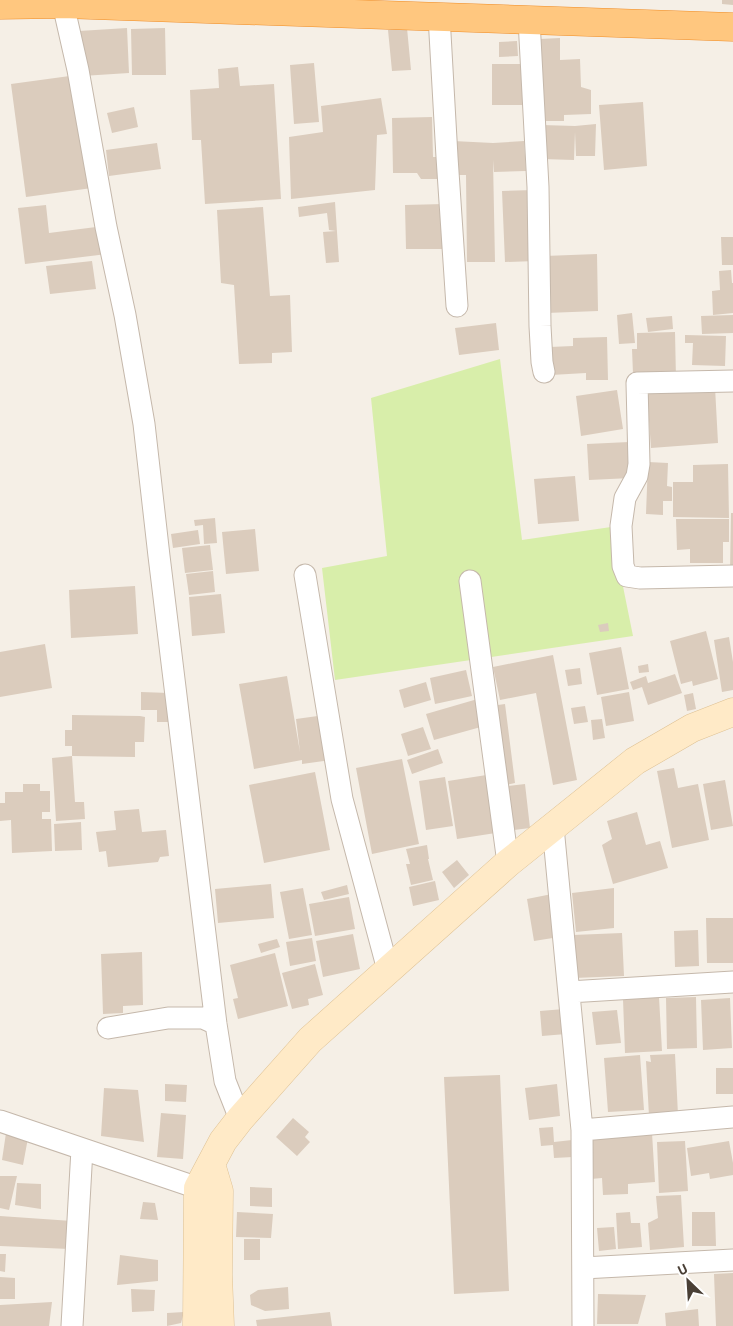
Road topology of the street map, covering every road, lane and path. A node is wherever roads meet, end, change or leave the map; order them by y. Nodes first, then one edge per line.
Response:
1 (63, 4) junction
2 (137, 4) edge
3 (0, 5) edge
4 (439, 16) junction
5 (529, 20) junction
6 (733, 26) edge
7 (457, 306) dead end
8 (544, 372) dead end
9 (733, 381) edge
10 (305, 575) dead end
11 (733, 576) edge
12 (470, 581) dead end
13 (733, 712) edge
14 (553, 827) junction
15 (508, 863) junction
16 (388, 970) junction
17 (733, 982) edge
18 (569, 992) junction
19 (216, 1024) junction
20 (108, 1028) dead end
21 (733, 1117) edge
22 (240, 1118) junction
23 (0, 1121) edge
24 (582, 1130) junction
25 (82, 1149) junction
26 (208, 1190) junction
27 (733, 1260) edge
28 (583, 1268) junction
29 (72, 1326) edge
30 (197, 1326) edge
31 (220, 1326) edge
32 (583, 1326) edge

1 - 2 highway
1 - 3 highway
1 - 19 street
2 - 4 highway
4 - 5 highway
4 - 7 street
5 - 6 highway
5 - 8 street
9 - 11 street
10 - 16 street
12 - 15 street
13 - 14 main road
14 - 15 main road
14 - 18 street
15 - 16 main road
16 - 22 main road
17 - 18 street
18 - 24 street
19 - 20 street
19 - 22 street
21 - 24 street
22 - 26 main road
23 - 25 street
24 - 28 street
25 - 26 street
25 - 29 street
26 - 30 main road
26 - 31 main road
27 - 28 street
28 - 32 street

